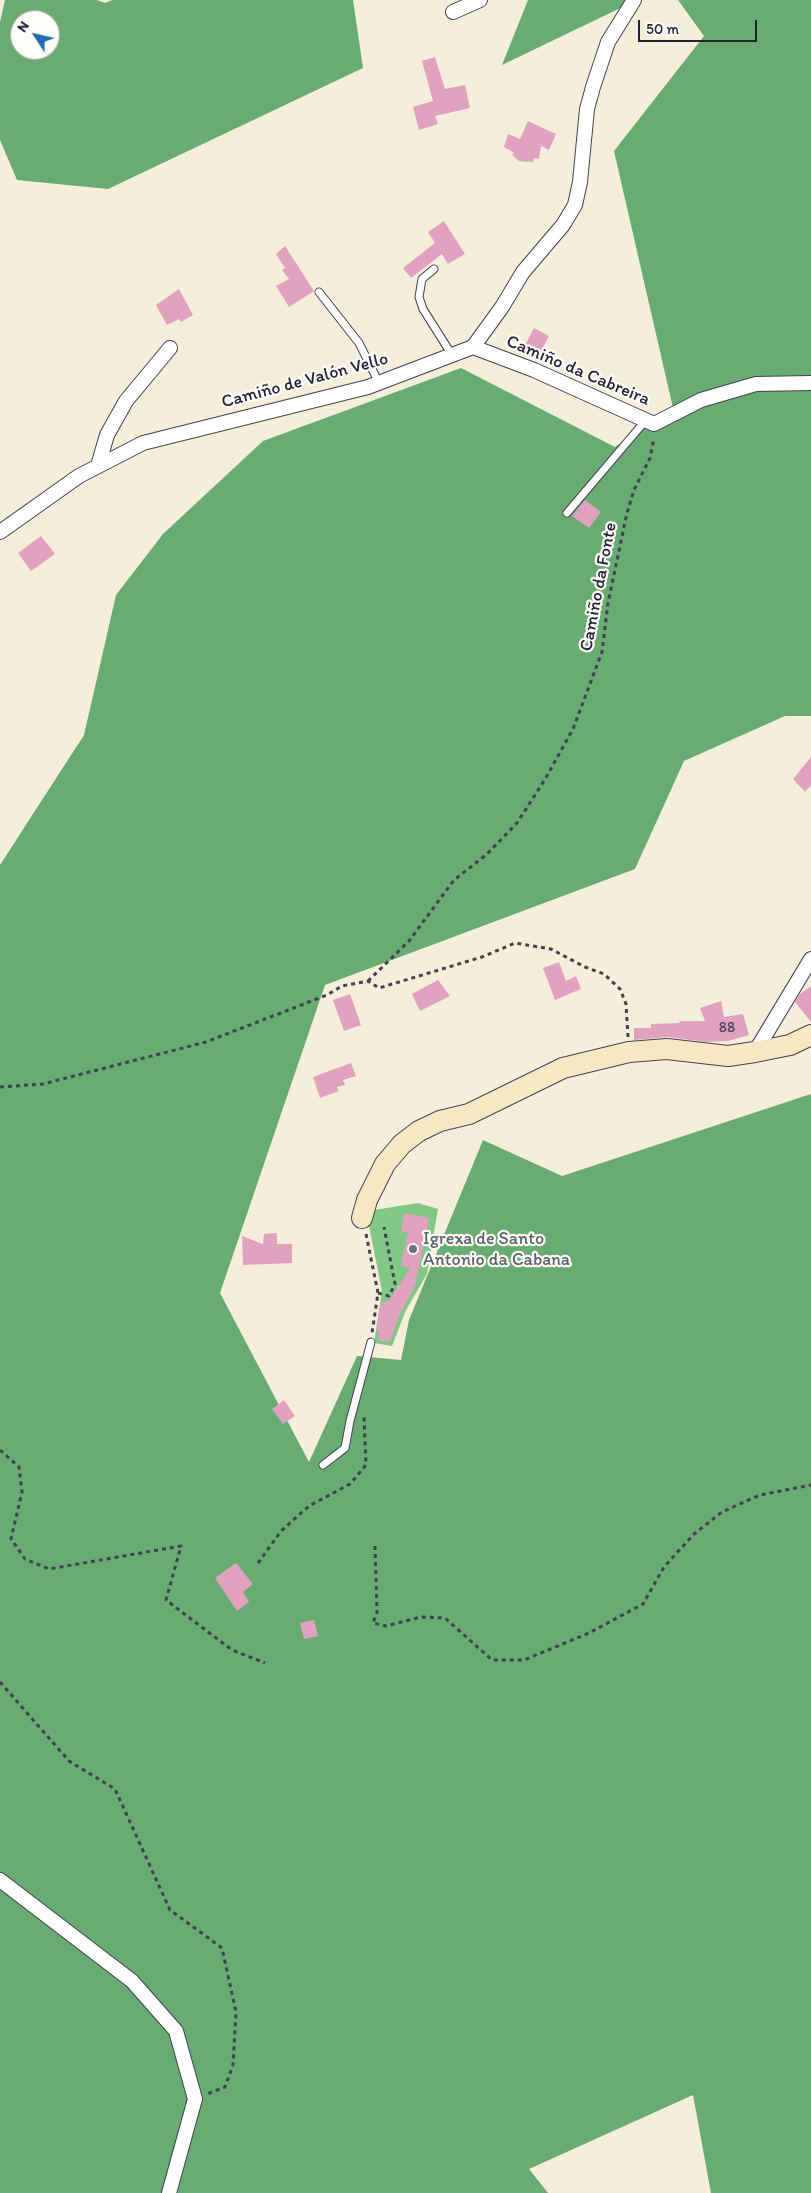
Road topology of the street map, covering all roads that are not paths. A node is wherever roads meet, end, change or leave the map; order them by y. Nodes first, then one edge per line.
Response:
1 (480, 0) edge
2 (634, 0) edge
3 (453, 12) dead end
4 (434, 269) dead end
5 (319, 292) dead end
6 (473, 347) junction
7 (170, 348) dead end
8 (452, 355) junction
9 (379, 383) junction
10 (811, 383) edge
11 (650, 422) junction
12 (98, 466) junction
13 (567, 513) dead end
14 (0, 532) edge
15 (811, 959) edge
16 (811, 1035) edge
17 (755, 1052) junction
18 (362, 1218) road end
19 (371, 1342) dead end
20 (323, 1465) dead end
21 (0, 1880) edge
22 (169, 2193) edge

1 - 3 street
2 - 6 street
4 - 8 lane
5 - 9 lane
6 - 8 street, Camiño de Valón Vello
6 - 11 street, Camiño da Cabreira
7 - 12 street
8 - 9 street, Camiño de Valón Vello
9 - 12 street, Camiño de Valón Vello
10 - 11 street, Camiño da Cabreira
11 - 13 lane
12 - 14 street, Camiño de Valón Vello
15 - 17 street
16 - 17 street
17 - 18 street
19 - 20 lane
21 - 22 street

